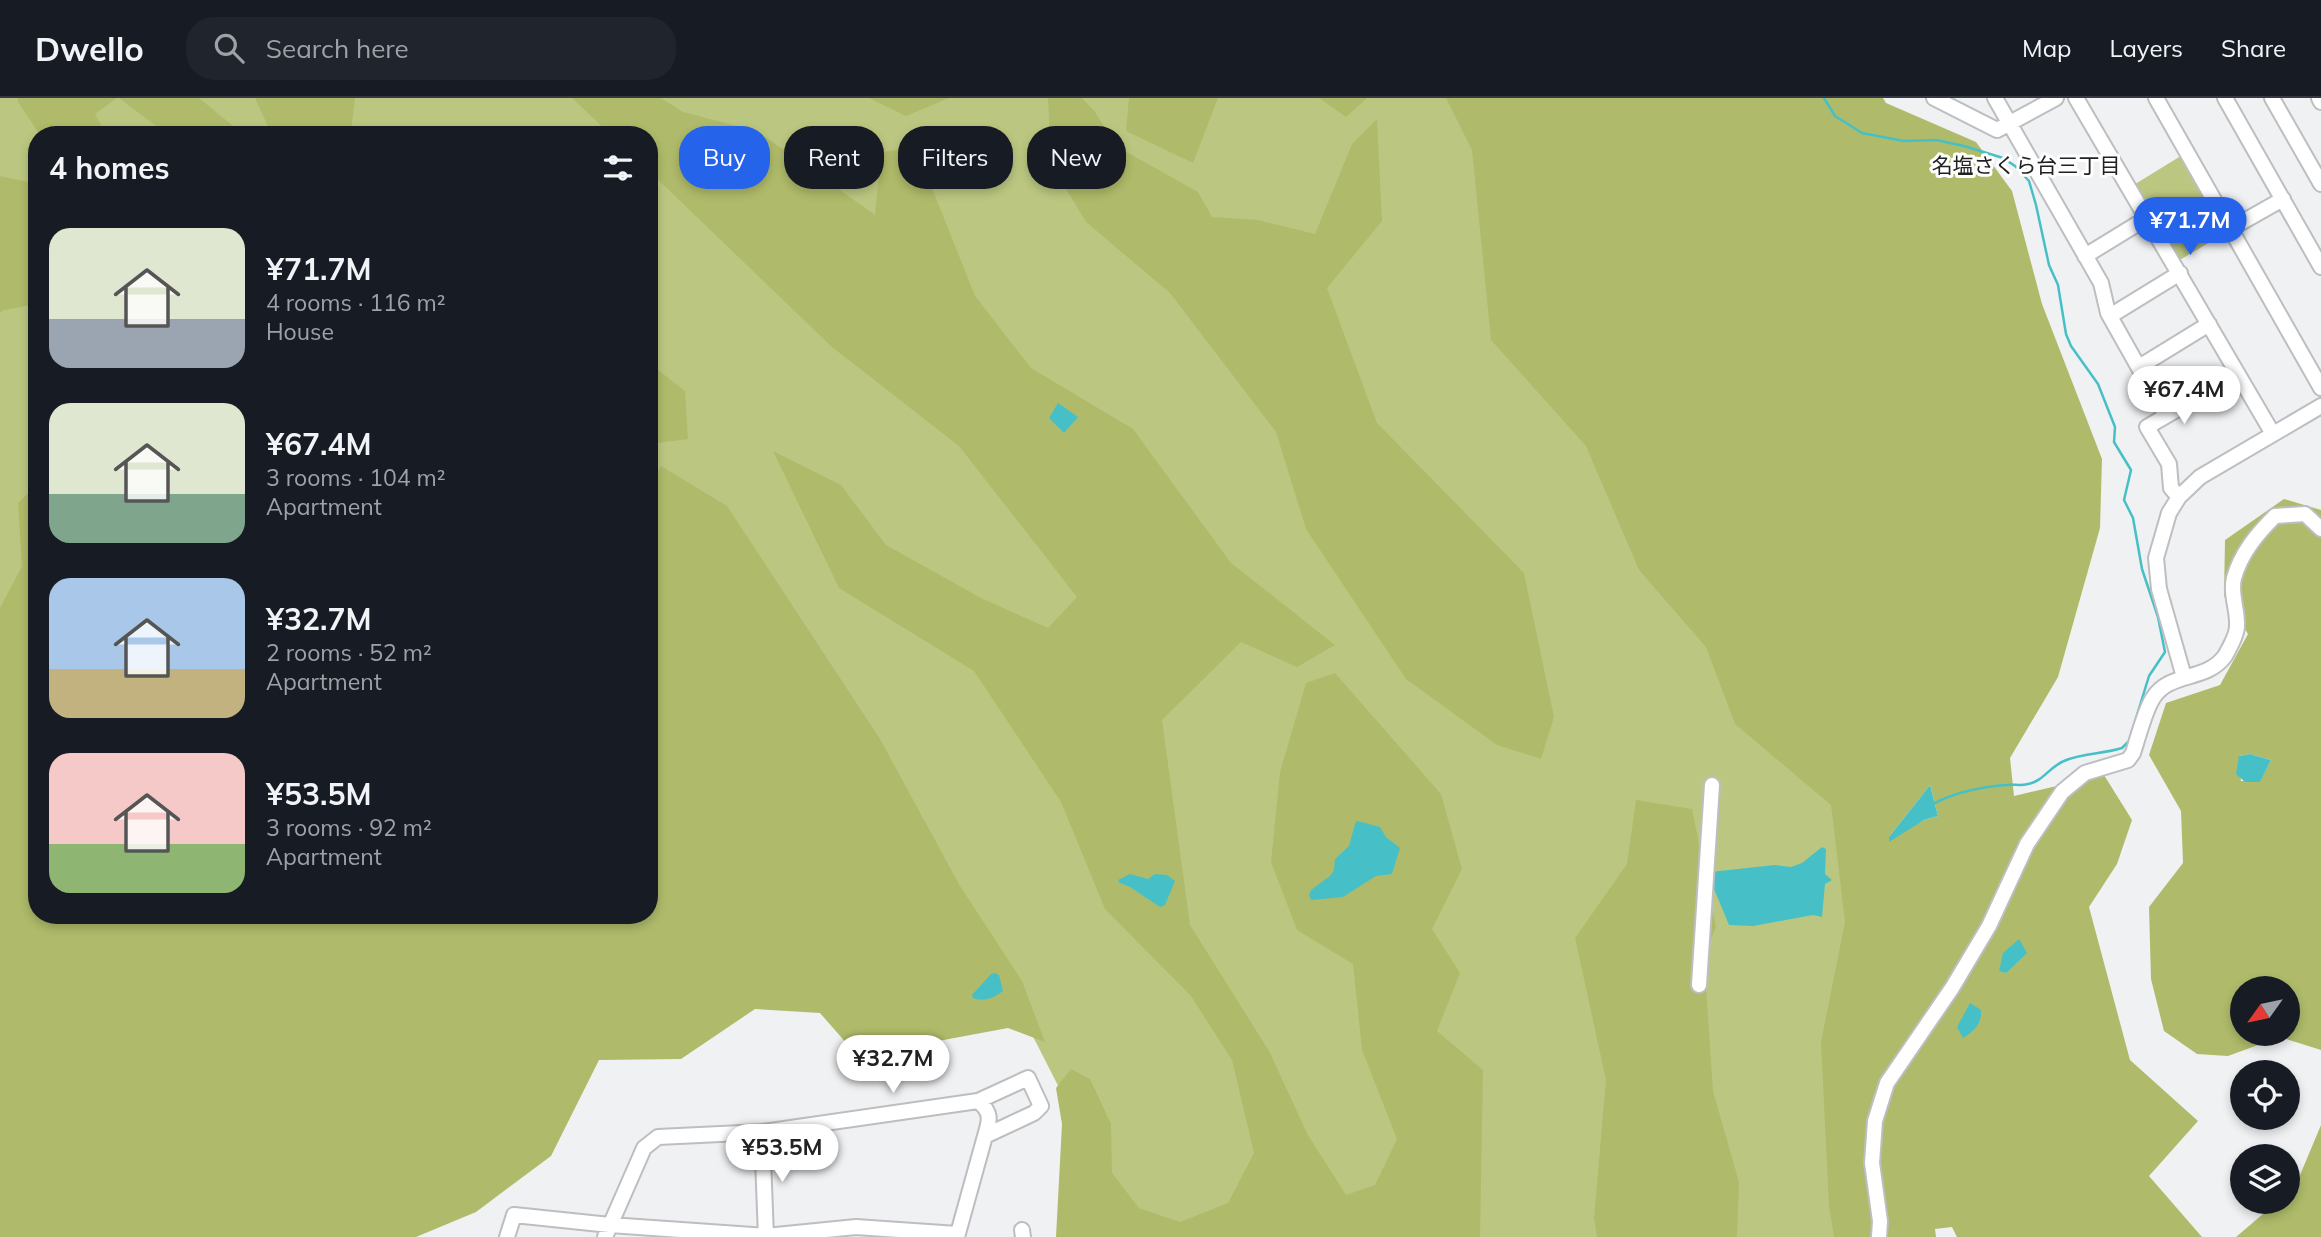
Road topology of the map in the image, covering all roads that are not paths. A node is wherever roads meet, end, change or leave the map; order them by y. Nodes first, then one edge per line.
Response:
1 (1934, 98) edge
2 (1995, 98) edge
3 (2056, 98) edge
4 (2076, 98) edge
5 (2156, 98) edge
6 (2225, 98) edge
7 (2272, 98) edge
8 (2009, 125) junction
9 (2321, 184) edge
10 (2283, 199) junction
11 (2147, 218) junction
12 (2230, 229) junction
13 (2085, 256) junction
14 (2321, 267) edge
15 (2180, 273) junction
16 (2110, 316) junction
17 (2209, 324) junction
18 (2139, 367) junction
19 (2238, 374) junction
20 (2321, 388) edge
21 (2321, 406) edge
22 (2166, 416) junction
23 (2273, 435) junction
24 (2179, 497) junction
25 (2321, 529) edge
26 (2184, 677) junction
27 (1712, 785) dead end
28 (1699, 985) dead end
29 (978, 1101) junction
30 (762, 1132) junction
31 (985, 1136) junction
32 (608, 1231) edge
33 (957, 1235) edge
34 (507, 1237) edge
35 (766, 1237) edge
36 (1878, 1237) edge

1 - 8 street
2 - 8 street
3 - 8 street
4 - 11 street
5 - 12 street
6 - 10 street
7 - 9 street
8 - 13 street
10 - 12 street
10 - 14 street
11 - 13 street
11 - 15 street
12 - 20 street
13 - 16 street
15 - 16 street
15 - 17 street
16 - 18 street
17 - 18 street
17 - 19 street
18 - 22 street
19 - 22 street
19 - 23 street
21 - 23 street
22 - 24 street
23 - 24 street
24 - 26 street
25 - 26 street
26 - 36 street
27 - 28 street
29 - 30 street
29 - 31 street
29 - 31 street
30 - 32 street
30 - 35 street
31 - 33 street
32 - 34 street
32 - 35 street
33 - 35 street

